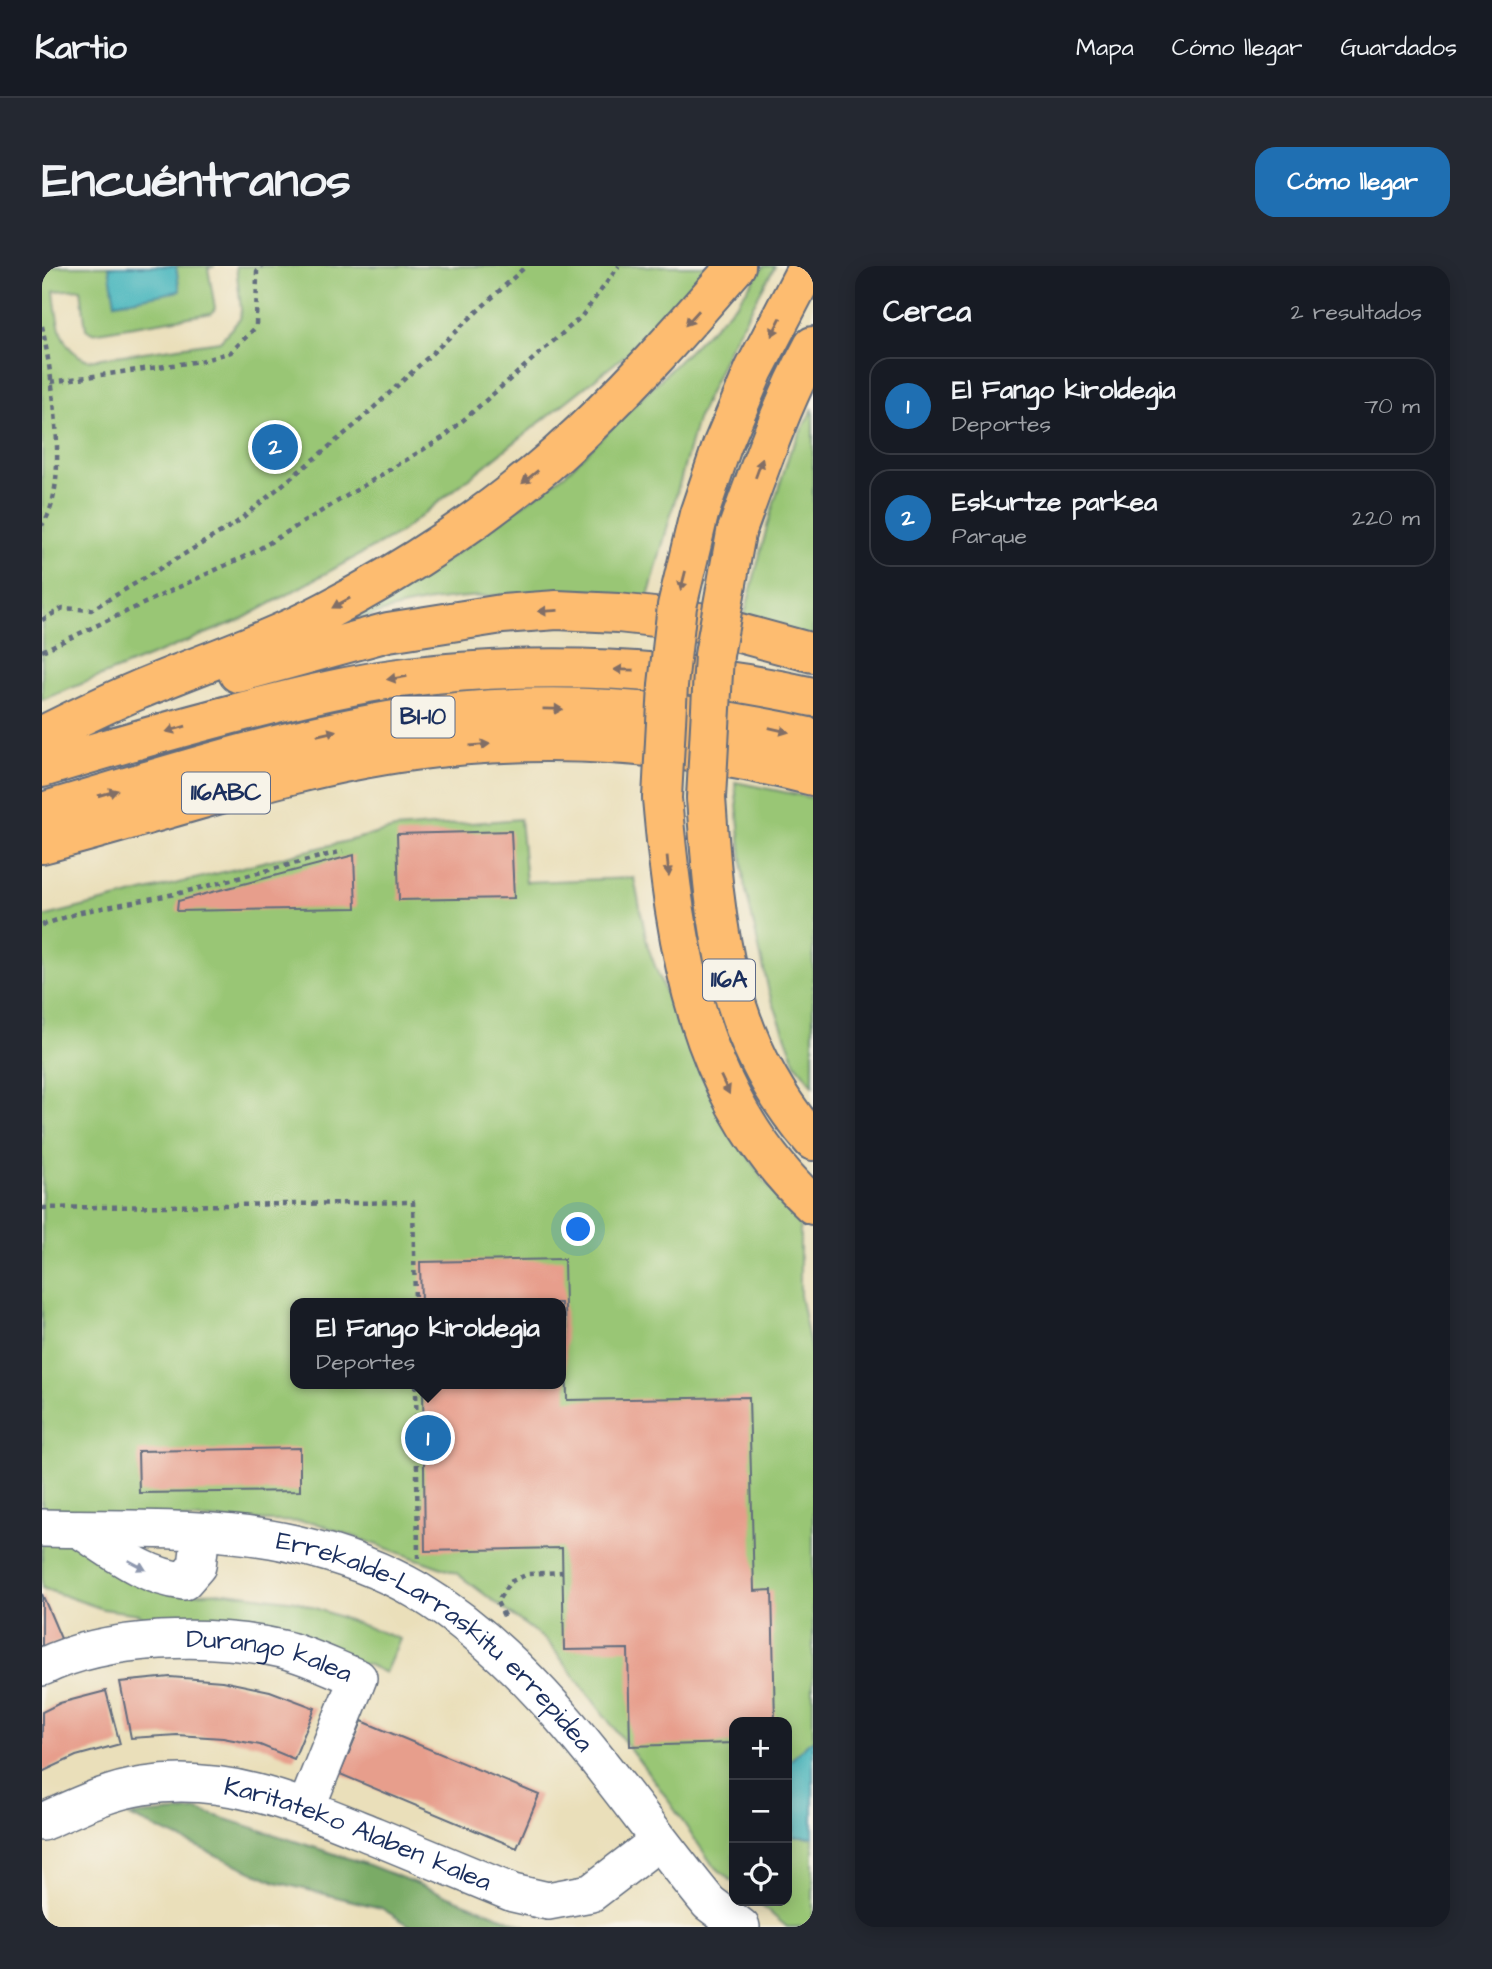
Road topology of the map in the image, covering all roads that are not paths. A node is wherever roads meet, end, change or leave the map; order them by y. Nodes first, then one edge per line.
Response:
1 (736, 266) edge
2 (808, 266) edge
3 (813, 346) edge
4 (813, 653) edge
5 (813, 697) edge
6 (813, 738) edge
7 (43, 745) edge
8 (813, 776) edge
9 (42, 812) edge
10 (42, 844) edge
11 (813, 1140) edge
12 (813, 1205) edge
13 (42, 1528) edge
14 (79, 1529) junction
15 (201, 1532) junction
16 (42, 1667) edge
17 (306, 1808) junction
18 (42, 1822) edge
19 (659, 1841) junction
20 (741, 1927) edge

1 -> 7 highway
2 -> 12 highway, bridge
11 -> 3 highway, 116A, bridge
4 -> 7 highway
5 -> 7 highway, BI-10
9 -> 6 highway, BI-10
10 -> 8 highway, 116ABC
13 - 14 street, Errekalde-Larraskitu errepidea
14 - 15 street, Errekalde-Larraskitu errepidea
14 -> 15 street
15 - 19 street, Errekalde-Larraskitu errepidea
16 - 17 street, Durango kalea
17 - 18 street, Karitateko Alaben kalea
17 - 19 street, Karitateko Alaben kalea
19 - 20 street, Errekalde-Larraskitu errepidea

